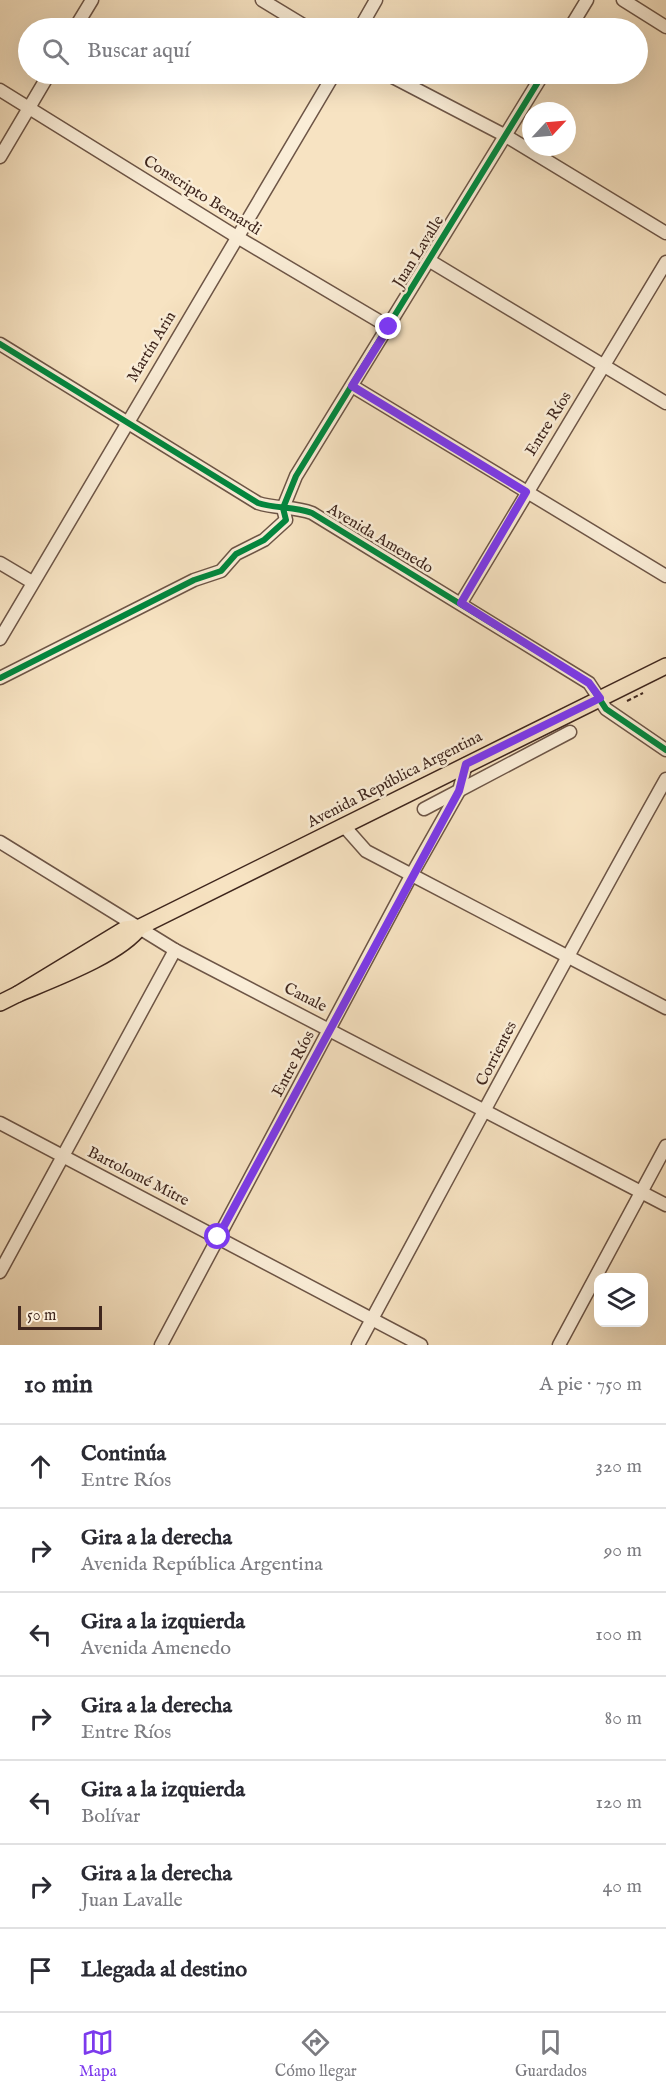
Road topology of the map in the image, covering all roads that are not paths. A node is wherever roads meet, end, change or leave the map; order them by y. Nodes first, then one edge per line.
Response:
1 (92, 0) edge
2 (262, 0) edge
3 (376, 0) edge
4 (587, 0) edge
5 (623, 0) edge
6 (81, 18) edge
7 (292, 18) edge
8 (366, 18) edge
9 (576, 18) edge
10 (666, 27) edge
11 (43, 84) edge
12 (328, 84) edge
13 (406, 84) edge
14 (537, 84) edge
15 (0, 90) edge
16 (29, 107) junction
17 (506, 136) junction
18 (0, 157) edge
19 (666, 233) edge
20 (237, 237) junction
21 (430, 261) junction
22 (666, 262) edge
23 (389, 327) junction
24 (0, 344) edge
25 (604, 365) junction
26 (352, 386) junction
27 (666, 403) edge
28 (127, 422) junction
29 (526, 492) junction
30 (283, 508) junction
31 (0, 564) edge
32 (666, 576) edge
33 (32, 582) junction
34 (461, 603) junction
35 (0, 639) edge
36 (666, 666) edge
37 (0, 678) edge
38 (600, 698) junction
39 (570, 732) dead end
40 (666, 750) edge
41 (466, 764) junction
42 (666, 779) edge
43 (460, 789) junction
44 (424, 809) dead end
45 (343, 825) junction
46 (0, 842) edge
47 (412, 874) junction
48 (140, 927) junction
49 (175, 950) junction
50 (567, 956) junction
51 (0, 1003) edge
52 (666, 1008) edge
53 (331, 1029) junction
54 (487, 1110) junction
55 (0, 1123) edge
56 (666, 1146) edge
57 (62, 1156) junction
58 (642, 1191) junction
59 (666, 1204) edge
60 (218, 1237) junction
61 (0, 1272) edge
62 (372, 1319) junction
63 (161, 1345) edge
64 (358, 1345) edge
65 (421, 1345) edge
66 (559, 1345) edge

1 - 6 street
2 - 7 street
3 - 8 street
4 - 9 street
5 - 10 street
11 - 16 street
12 - 20 street, Martín Arin
13 - 17 street
14 - 17 street, Juan Lavalle
15 - 16 street, Conscripto Bernardi
16 - 18 street
16 - 20 street, Conscripto Bernardi
17 - 19 street
17 - 21 street, Juan Lavalle
20 - 23 street, Conscripto Bernardi
20 - 28 street, Martín Arin
21 - 23 street, Juan Lavalle
21 - 25 street
22 - 25 street, Entre Ríos
23 - 26 street, Juan Lavalle
24 - 28 street, Avenida Amenedo
25 - 27 street
25 - 29 street, Entre Ríos
26 - 29 street
26 - 30 street, Juan Lavalle
28 - 30 street, Avenida Amenedo
28 - 33 street, Martín Arin
29 - 32 street
29 - 34 street, Entre Ríos
30 - 34 street, Avenida Amenedo
30 - 37 street, Juan Lavalle
31 - 33 street
33 - 35 street, Martín Arin
34 - 38 street, Avenida Amenedo
36 - 38 main road, Avenida República Argentina
38 - 40 street, Avenida Amenedo
38 - 41 main road, Avenida República Argentina
39 - 43 street
41 - 43 street, Entre Ríos
41 - 45 main road, Avenida República Argentina
42 - 50 street, Corrientes
43 - 44 street
43 - 47 street, Entre Ríos
45 - 47 street
45 - 48 main road, Avenida República Argentina
46 - 48 street, Canale
47 - 50 street
47 - 53 street, Entre Ríos
48 - 49 street, Canale
48 - 51 main road, Avenida República Argentina
49 - 53 street, Canale
49 - 57 street
50 - 52 street
50 - 54 street, Corrientes
53 - 54 street, Canale
53 - 60 street, Entre Ríos
54 - 58 street, Canale
54 - 62 street, Corrientes
55 - 57 street, Bartolomé Mitre
56 - 58 street
57 - 60 street, Bartolomé Mitre
57 - 61 street
58 - 59 street, Canale
58 - 66 street
60 - 62 street, Bartolomé Mitre
60 - 63 street, Entre Ríos
62 - 64 street, Corrientes
62 - 65 street, Bartolomé Mitre

